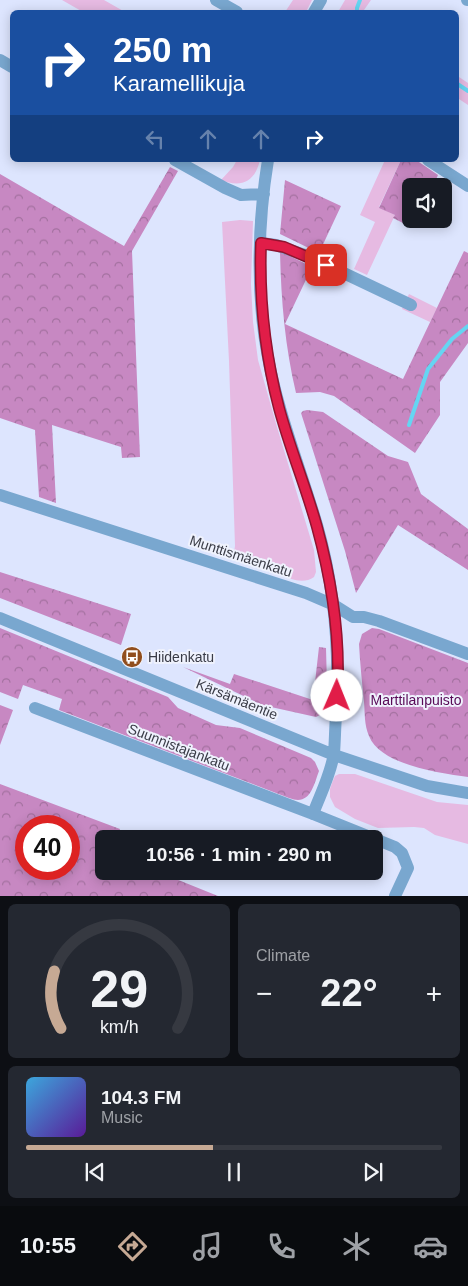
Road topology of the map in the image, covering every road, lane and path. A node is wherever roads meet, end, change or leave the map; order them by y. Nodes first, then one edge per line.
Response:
1 (216, 0) edge
2 (234, 10) edge
3 (178, 162) edge
4 (268, 162) edge
5 (431, 162) edge
6 (468, 186) edge
7 (264, 194) junction
8 (261, 243) junction
9 (412, 305) dead end
10 (0, 495) edge
11 (334, 605) junction
12 (0, 618) edge
13 (468, 654) edge
14 (35, 708) dead end
15 (334, 754) junction
16 (468, 793) edge
17 (313, 814) junction
18 (395, 896) edge

1 - 2 street
3 - 7 street
4 - 7 street
5 - 6 street
7 - 8 street
8 - 9 street
8 - 11 street
10 - 11 street, Munttismäenkatu
11 - 13 street, Munttismäenkatu
11 - 15 street
12 - 15 street, Kärsämäentie
14 - 17 street, Suunnistajankatu
15 - 16 street, Kärsämäentie
15 - 17 street
17 - 18 street, Suunnistajankatu

